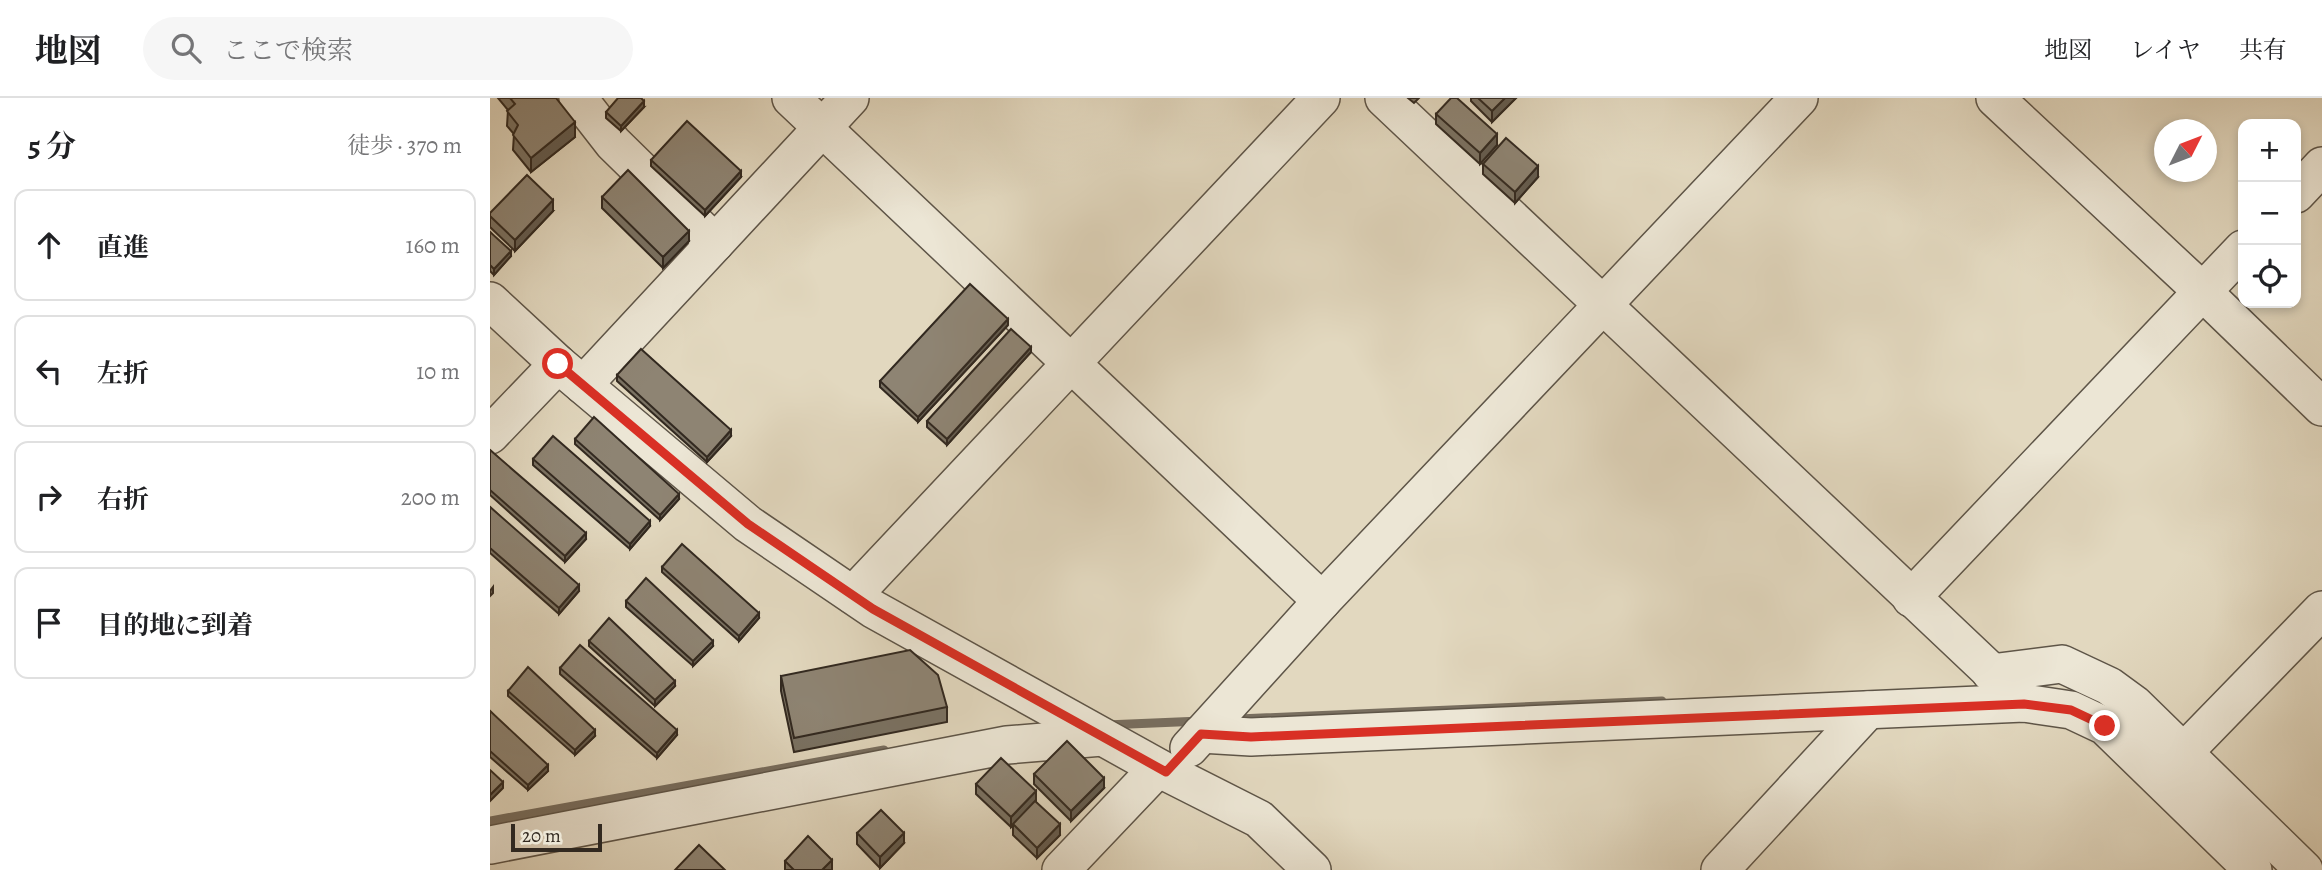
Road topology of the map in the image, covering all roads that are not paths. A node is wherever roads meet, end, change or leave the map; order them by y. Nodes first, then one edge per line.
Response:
1 (579, 98) edge
2 (791, 98) edge
3 (850, 98) edge
4 (1321, 98) edge
5 (1384, 98) edge
6 (1799, 98) edge
7 (1995, 98) edge
8 (822, 128) junction
9 (2322, 166) edge
10 (2301, 189) edge
11 (715, 243) junction
12 (2238, 254) edge
13 (2203, 292) junction
14 (490, 300) edge
15 (1603, 305) junction
16 (1072, 364) junction
17 (571, 374) junction
18 (2322, 407) edge
19 (490, 435) edge
20 (853, 595) junction
21 (1911, 598) junction
22 (1322, 601) junction
23 (2322, 610) edge
24 (2005, 686) junction
25 (1868, 710) junction
26 (1202, 733) junction
27 (1097, 734) junction
28 (2184, 752) junction
29 (1162, 770) junction
30 (490, 845) edge
31 (1061, 870) edge
32 (1312, 870) edge
33 (1720, 870) edge
34 (2253, 870) edge
35 (2304, 870) edge

1 - 11 street
2 - 8 street
3 - 8 street
4 - 16 street
5 - 15 street
6 - 15 street
7 - 13 street
8 - 11 street
8 - 16 street
9 - 10 street
11 - 17 street
12 - 13 street
13 - 18 street
13 - 21 street
14 - 17 street
15 - 21 street
15 - 22 street
16 - 20 street
16 - 22 street
17 - 19 street
17 - 20 street
20 - 27 street
21 - 24 street
22 - 26 street
23 - 28 street
24 - 25 street
24 - 28 street
24 - 34 street
25 - 26 street
25 - 33 street
26 - 29 street
27 - 29 street
27 - 30 street
28 - 35 street
29 - 31 street
29 - 32 street

